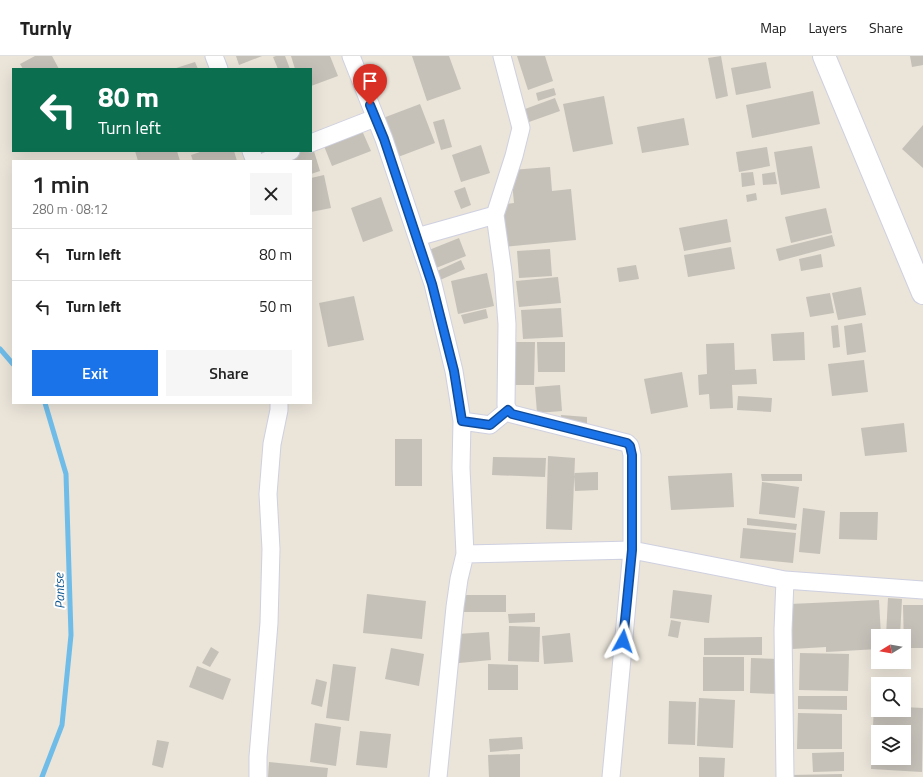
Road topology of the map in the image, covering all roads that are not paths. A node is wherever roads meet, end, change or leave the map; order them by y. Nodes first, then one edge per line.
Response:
1 (214, 56) edge
2 (351, 56) edge
3 (502, 56) edge
4 (824, 56) edge
5 (219, 68) edge
6 (375, 118) junction
7 (312, 143) edge
8 (288, 152) edge
9 (268, 160) edge
10 (495, 215) junction
11 (417, 237) junction
12 (923, 293) edge
13 (279, 404) edge
14 (508, 410) junction
15 (462, 421) junction
16 (632, 550) junction
17 (465, 554) junction
18 (785, 580) junction
19 (923, 590) edge
20 (258, 777) edge
21 (438, 777) edge
22 (611, 777) edge
23 (785, 777) edge

1 - 5 street
2 - 6 street
3 - 10 street
4 - 12 street
6 - 7 street
6 - 11 street
8 - 9 street
10 - 11 street
10 - 14 street
11 - 15 street
13 - 20 street
14 - 15 street
14 - 16 street
15 - 17 street
16 - 17 street
16 - 18 street
16 - 22 street
17 - 21 street
18 - 19 street
18 - 23 street

